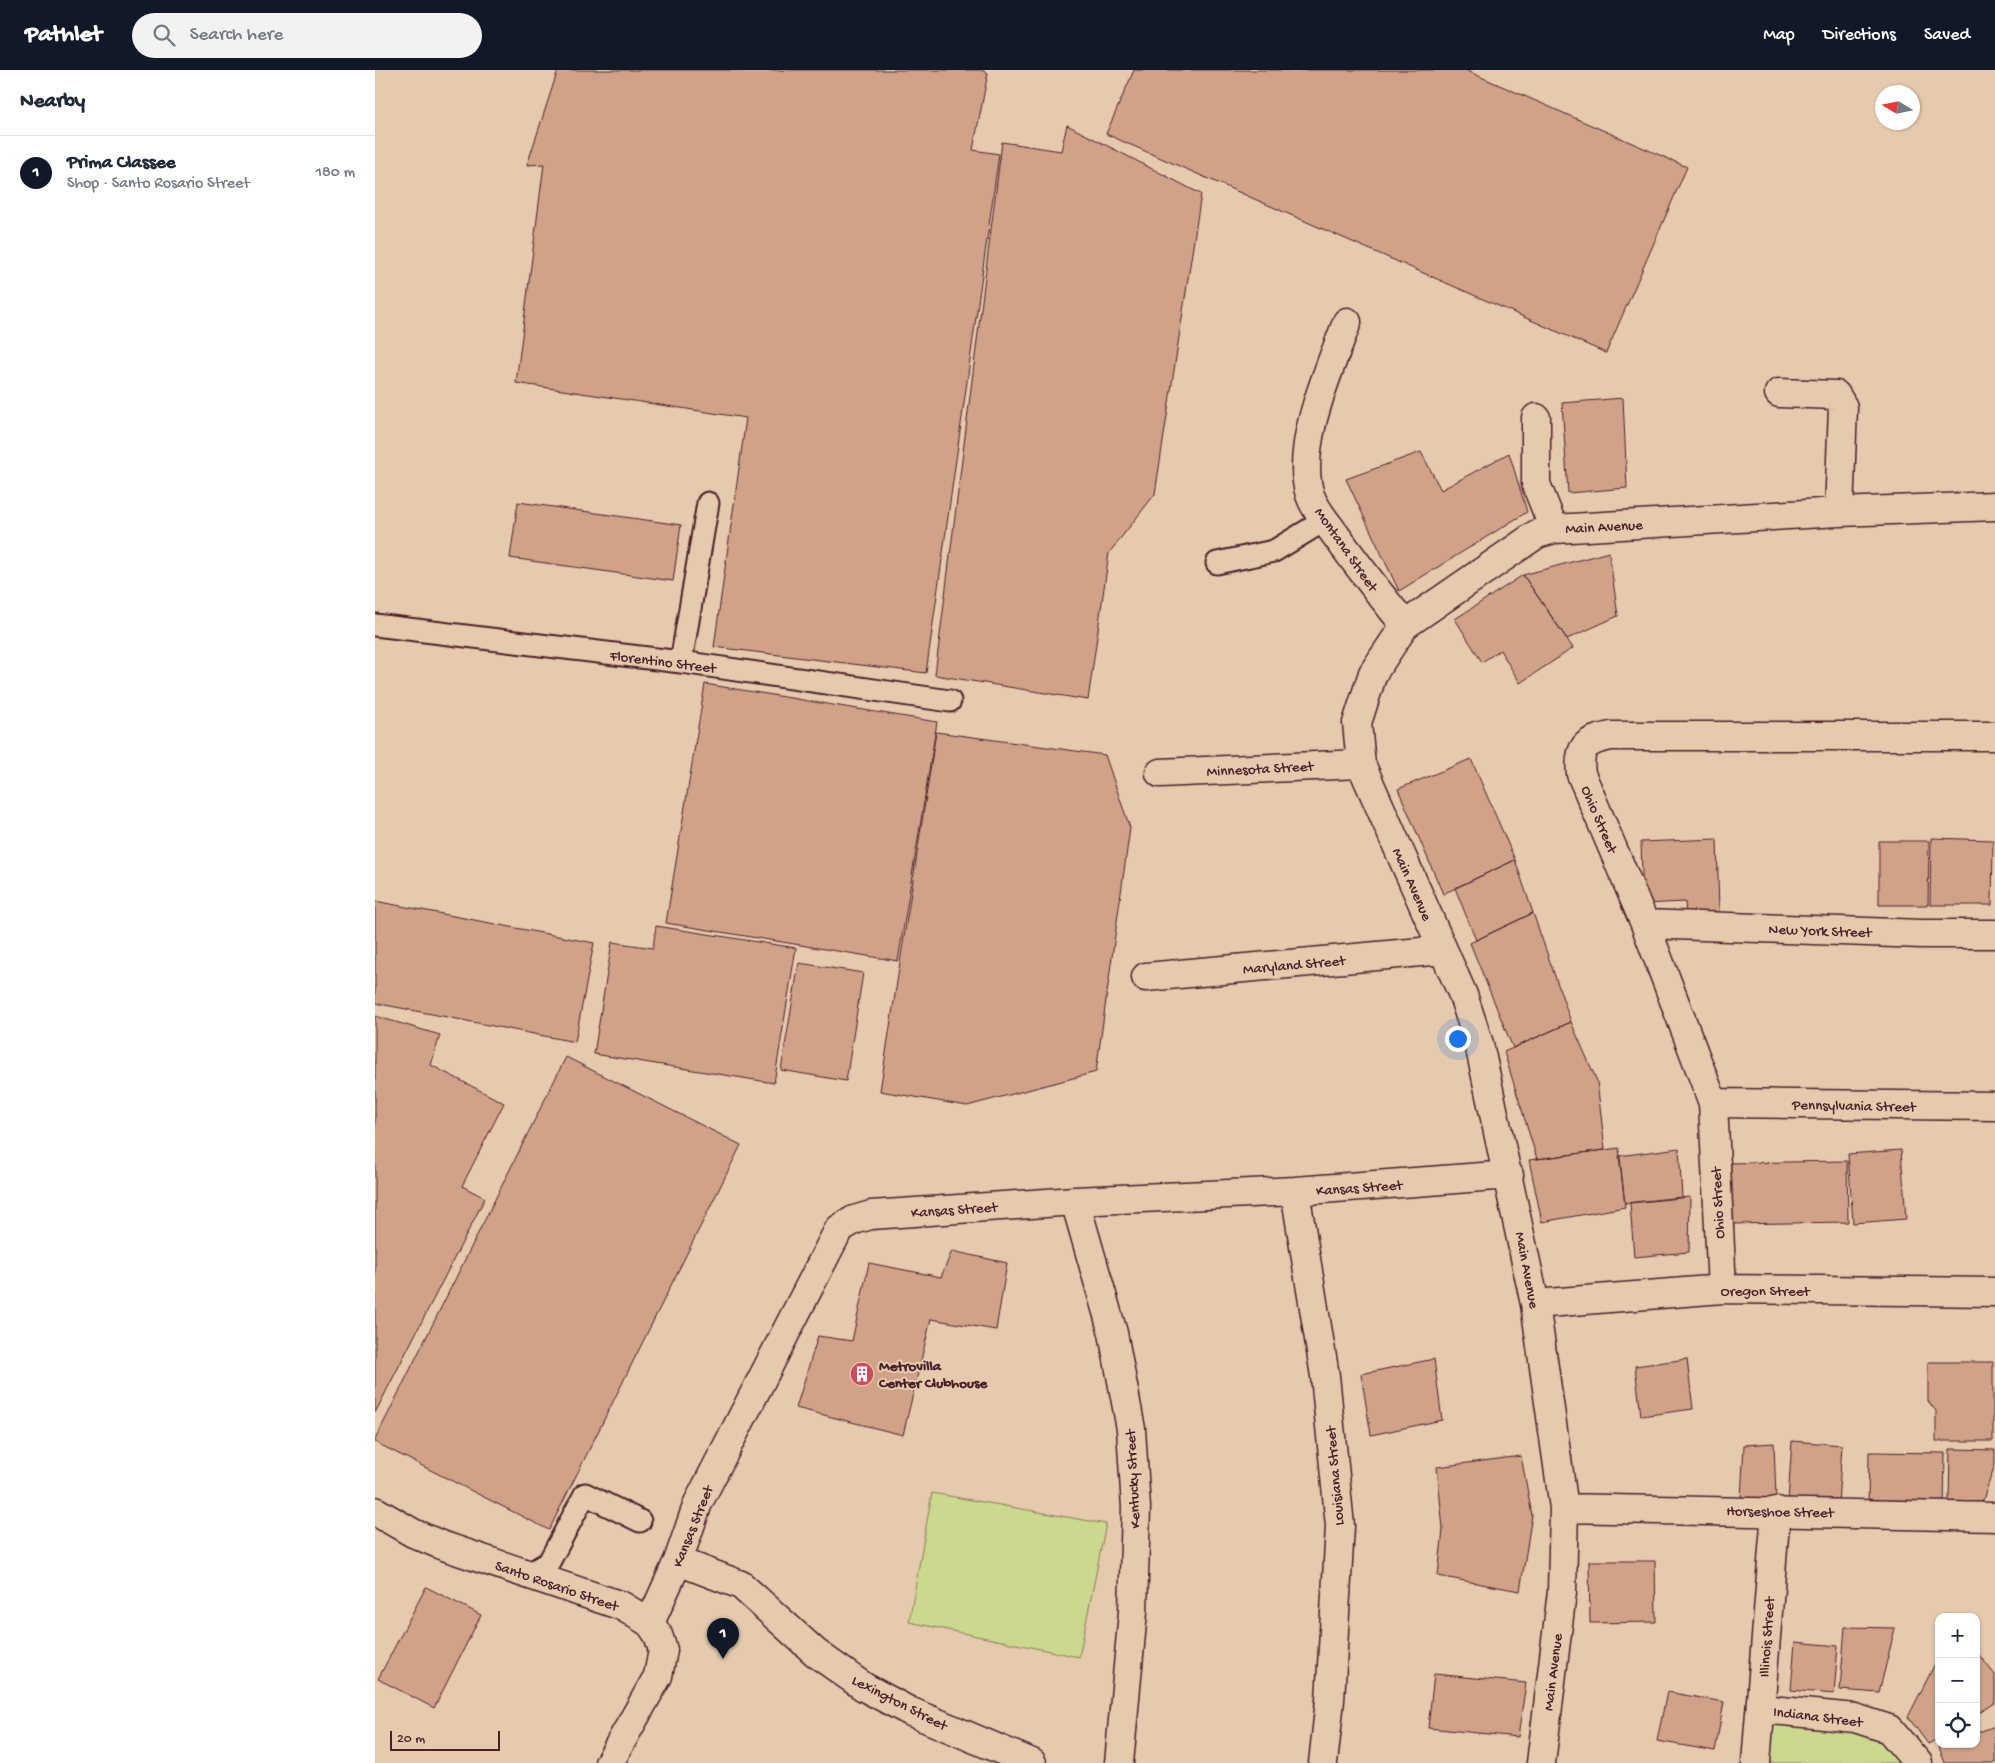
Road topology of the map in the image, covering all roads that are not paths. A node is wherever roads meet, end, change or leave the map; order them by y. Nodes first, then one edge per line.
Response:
1 (1347, 322) dead end
2 (1779, 392) dead end
3 (1536, 418) dead end
4 (708, 503) dead end
5 (1995, 506) edge
6 (1839, 512) junction
7 (1325, 520) junction
8 (1554, 529) junction
9 (1217, 563) dead end
10 (375, 625) edge
11 (1405, 625) junction
12 (681, 662) junction
13 (950, 701) dead end
14 (1995, 736) edge
15 (1361, 764) junction
16 (1159, 773) dead end
17 (1645, 924) junction
18 (1995, 934) edge
19 (1443, 950) junction
20 (1146, 977) dead end
21 (1713, 1103) junction
22 (1995, 1106) edge
23 (1509, 1175) junction
24 (1295, 1192) junction
25 (1075, 1201) junction
26 (1722, 1289) junction
27 (1995, 1292) edge
28 (1535, 1304) junction
29 (1564, 1508) junction
30 (375, 1511) edge
31 (1776, 1511) junction
32 (1995, 1517) edge
33 (640, 1521) dead end
34 (678, 1561) junction
35 (529, 1574) junction
36 (650, 1623) junction
37 (1761, 1709) junction
38 (609, 1763) edge
39 (1032, 1763) edge
40 (1119, 1763) edge
41 (1323, 1763) edge
42 (1541, 1763) edge
43 (1756, 1763) edge
44 (1918, 1763) edge

1 - 7 street, Montana Street
2 - 6 street
3 - 8 street
4 - 12 lane
5 - 6 street, Main Avenue
6 - 8 street, Main Avenue
7 - 9 lane
7 - 11 street, Montana Street
8 - 11 street, Main Avenue
10 - 12 lane, Florentino Street
11 - 15 street, Main Avenue
12 - 13 lane, Florentino Street
14 - 17 street, Ohio Street
15 - 16 street, Minnesota Street
15 - 19 street, Main Avenue
17 - 18 street, New York Street
17 - 21 street, Ohio Street
19 - 20 street, Maryland Street
19 - 23 street, Main Avenue
21 - 22 street, Pennsylvania Street
21 - 26 street, Ohio Street
23 - 24 street, Kansas Street
23 - 28 street, Main Avenue
24 - 25 street, Kansas Street
24 - 41 street, Louisiana Street
25 - 34 street, Kansas Street
25 - 40 street, Kentucky Street
26 - 27 street, Oregon Street
26 - 28 street, Oregon Street
28 - 29 street, Main Avenue
29 - 31 street, Horseshoe Street
29 - 42 street, Main Avenue
30 - 35 street, Santo Rosario Street
31 - 32 street, Horseshoe Street
31 - 37 street, Illinois Street
33 - 35 lane
34 - 36 street, Kansas Street
34 - 39 street, Lexington Street
35 - 36 street, Santo Rosario Street
36 - 38 street
37 - 43 street, Illinois Street
37 - 44 street, Indiana Street

